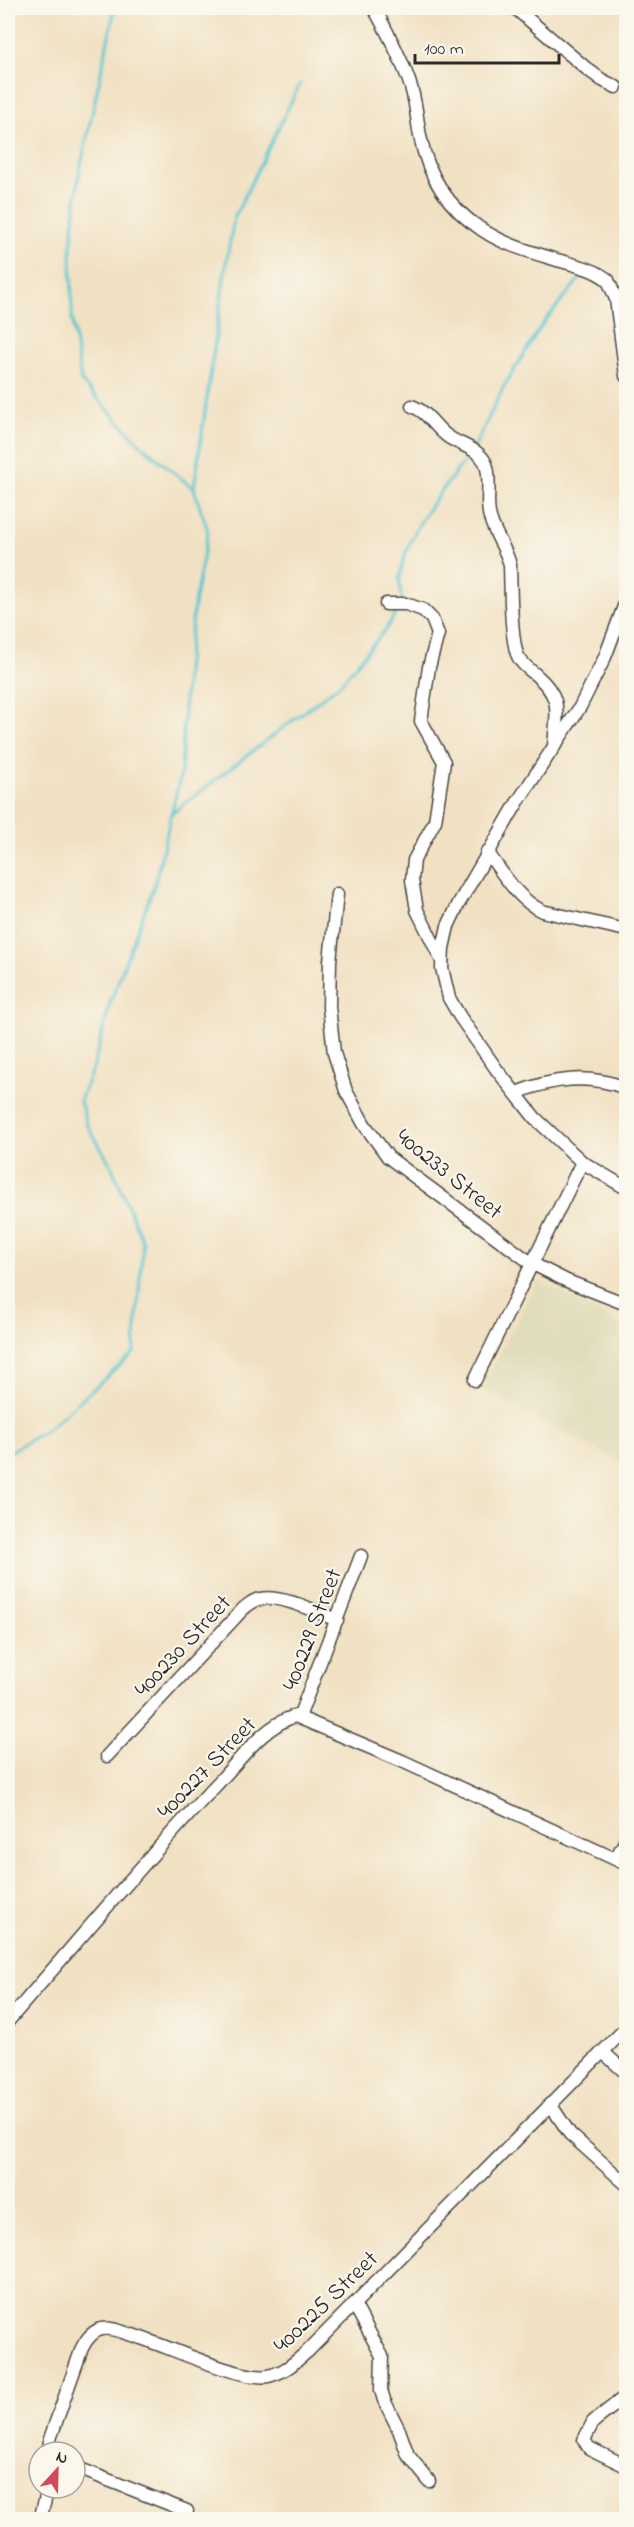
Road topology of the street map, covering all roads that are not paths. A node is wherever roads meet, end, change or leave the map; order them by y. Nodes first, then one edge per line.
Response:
1 (374, 8) edge
2 (516, 8) edge
3 (616, 87) dead end
4 (627, 376) edge
5 (412, 406) dead end
6 (627, 601) edge
7 (386, 604) dead end
8 (554, 748) junction
9 (487, 852) junction
10 (337, 894) dead end
11 (627, 930) edge
12 (442, 963) junction
13 (627, 1088) edge
14 (516, 1093) junction
15 (582, 1162) junction
16 (627, 1188) edge
17 (531, 1263) junction
18 (627, 1304) edge
19 (475, 1380) dead end
20 (361, 1556) dead end
21 (337, 1620) junction
22 (299, 1717) junction
23 (107, 1756) dead end
24 (627, 1840) edge
25 (621, 1861) edge
26 (9, 2020) dead end
27 (627, 2028) edge
28 (603, 2052) junction
29 (627, 2073) edge
30 (550, 2104) junction
31 (627, 2184) edge
32 (354, 2304) junction
33 (627, 2396) edge
34 (50, 2440) edge
35 (627, 2466) edge
36 (87, 2472) edge
37 (429, 2481) dead end
38 (45, 2500) edge
39 (187, 2511) dead end
40 (40, 2520) edge

1 - 4 street
2 - 3 street
5 - 8 street
6 - 8 street
7 - 12 street
8 - 9 street
9 - 11 street
9 - 12 street
10 - 17 street, 400233 Street
12 - 14 street
13 - 14 street
14 - 15 street
15 - 16 street
15 - 17 street
17 - 18 street, 400233 Street
17 - 19 street
20 - 21 street, 400229 Street
21 - 22 street, 400229 Street
21 - 23 street, 400230 Street
22 - 25 street
22 - 26 street, 400227 Street
24 - 25 street
27 - 28 street, 400225 Street
28 - 29 street
28 - 30 street, 400225 Street
30 - 31 street
30 - 32 street, 400225 Street
32 - 34 street, 400225 Street
32 - 37 street
33 - 35 street
36 - 39 street
38 - 40 street

